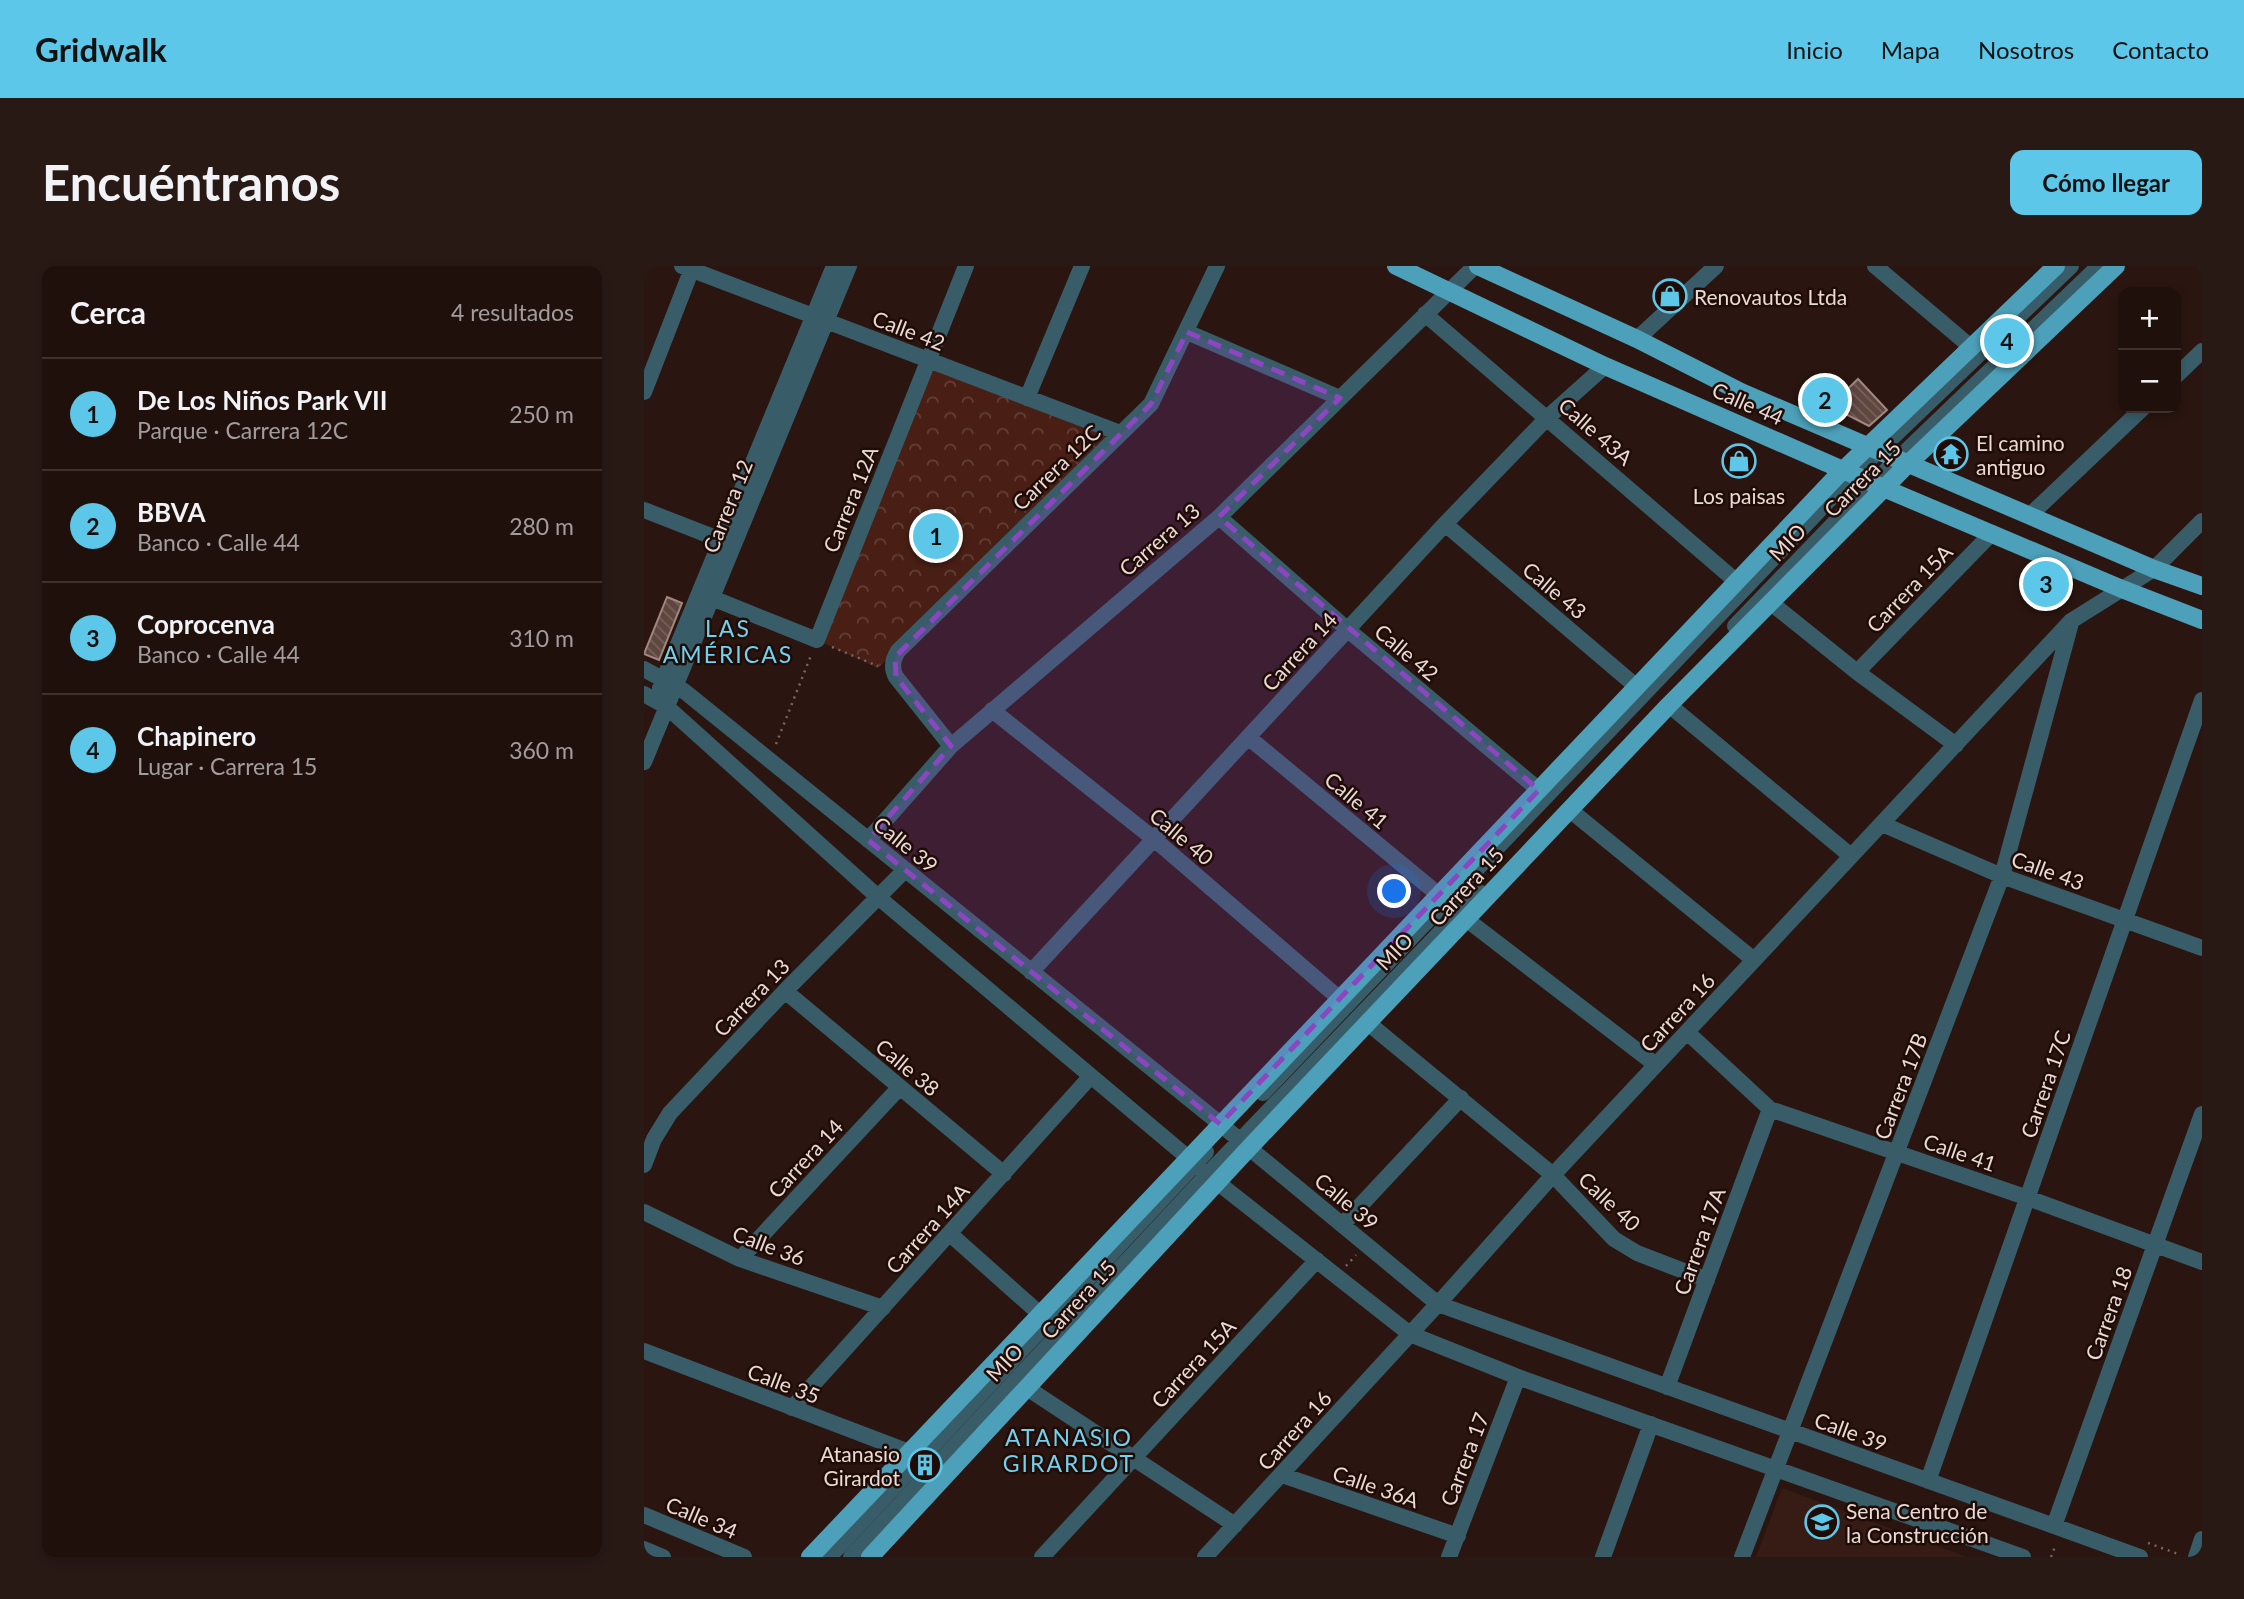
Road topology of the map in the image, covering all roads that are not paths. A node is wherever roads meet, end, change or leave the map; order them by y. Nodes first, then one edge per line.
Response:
1 (834, 266) edge
2 (849, 266) edge
3 (966, 266) edge
4 (1082, 266) edge
5 (1217, 266) edge
6 (1396, 266) edge
7 (1477, 266) edge
8 (1716, 266) edge
9 (1875, 266) edge
10 (2056, 266) edge
11 (2071, 266) edge
12 (2099, 266) edge
13 (2116, 266) edge
14 (689, 267) edge
15 (1450, 290) junction
16 (1426, 314) junction
17 (820, 318) junction
18 (1187, 332) junction
19 (1637, 339) junction
20 (1970, 347) junction
21 (2202, 351) edge
22 (928, 360) junction
23 (1605, 366) junction
24 (2181, 371) edge
25 (644, 392) edge
26 (1027, 398) junction
27 (1340, 398) junction
28 (2138, 413) edge
29 (1548, 417) junction
30 (1121, 433) junction
31 (1873, 448) junction
32 (1903, 461) junction
33 (1849, 472) junction
34 (1879, 485) junction
35 (644, 510) edge
36 (2029, 516) junction
37 (1219, 517) junction
38 (2202, 521) edge
39 (1445, 524) junction
40 (1992, 534) junction
41 (721, 540) junction
42 (2154, 569) junction
43 (1737, 582) junction
44 (2202, 586) edge
45 (2122, 589) junction
46 (712, 598) junction
47 (1771, 603) junction
48 (2202, 620) edge
49 (2071, 621) junction
50 (1348, 630) junction
51 (644, 669) edge
52 (1857, 672) junction
53 (670, 682) junction
54 (1637, 687) junction
55 (655, 700) edge
56 (2202, 700) edge
57 (1669, 705) junction
58 (992, 710) junction
59 (1248, 737) junction
60 (1956, 745) junction
61 (951, 746) junction
62 (644, 762) edge
63 (1539, 790) junction
64 (1570, 810) junction
65 (1882, 824) junction
66 (1154, 839) junction
67 (868, 840) junction
68 (1851, 856) junction
69 (905, 870) junction
70 (2002, 876) junction
71 (1439, 895) junction
72 (878, 897) junction
73 (1466, 919) junction
74 (2125, 920) junction
75 (2202, 948) edge
76 (1754, 960) junction
77 (1031, 972) junction
78 (785, 991) junction
79 (1340, 999) junction
80 (1368, 1023) junction
81 (1687, 1032) junction
82 (1656, 1065) junction
83 (1091, 1076) junction
84 (900, 1087) junction
85 (1461, 1098) junction
86 (1770, 1109) junction
87 (2202, 1114) edge
88 (1223, 1127) junction
89 (1245, 1144) junction
90 (1897, 1152) junction
91 (644, 1165) edge
92 (1202, 1169) junction
93 (1004, 1174) junction
94 (1553, 1175) junction
95 (2028, 1198) junction
96 (644, 1212) edge
97 (1342, 1225) junction
98 (950, 1234) junction
99 (2155, 1245) junction
100 (740, 1259) junction
101 (1317, 1260) junction
102 (2202, 1262) edge
103 (1707, 1280) junction
104 (1438, 1304) junction
105 (883, 1308) junction
106 (1040, 1314) junction
107 (1410, 1334) junction
108 (644, 1351) edge
109 (1518, 1377) junction
110 (1667, 1387) junction
111 (1027, 1388) junction
112 (792, 1408) junction
113 (1651, 1424) junction
114 (1790, 1432) junction
115 (909, 1452) junction
116 (1134, 1458) junction
117 (1776, 1469) junction
118 (1282, 1475) junction
119 (1928, 1481) junction
120 (644, 1515) edge
121 (1235, 1525) junction
122 (2056, 1531) junction
123 (1458, 1536) junction
124 (2202, 1539) edge
125 (644, 1549) edge
126 (2144, 1550) edge
127 (2005, 1554) edge
128 (663, 1557) edge
129 (744, 1557) edge
130 (810, 1557) edge
131 (828, 1557) edge
132 (851, 1557) edge
133 (870, 1557) edge
134 (1042, 1557) edge
135 (1205, 1557) edge
136 (1449, 1557) edge
137 (1603, 1557) edge
138 (1742, 1557) edge
139 (2023, 1557) edge
140 (2196, 1557) edge

1 - 17 street, Carrera 12
2 - 17 street, Carrera 12
3 - 22 street, Carrera 12A
4 - 26 street
5 - 18 street, Carrera 12C
6 - 15 main road, Calle 44
7 - 15 street, Carrera 13
7 - 19 main road, Calle 44
8 - 19 street
9 - 20 street
10 - 20 main road, Carrera 15
11 - 31 street
12 - 32 street
13 - 32 main road, Carrera 15
14 - 17 street, Calle 42
14 - 25 street
15 - 16 street, Carrera 13
15 - 23 main road, Calle 44
16 - 27 street, Carrera 13
16 - 29 street, Calle 43A
17 - 22 street, Calle 42
17 - 41 street, Carrera 12
17 - 46 street, Carrera 12
18 - 27 street
18 - 30 street, Carrera 12C
19 - 31 main road, Calle 44
20 - 31 main road, Carrera 15
21 - 24 street
22 - 26 street, Calle 42
22 - 46 street, Carrera 12A
23 - 29 street, Carrera 14
23 - 33 main road, Calle 44
26 - 30 street, Calle 42
27 - 37 street, Carrera 13
28 - 36 street
29 - 39 street, Carrera 14
29 - 43 street, Calle 43A
30 - 61 street, Carrera 12C
31 - 32 main road, Calle 44
31 - 33 main road, Carrera 15
32 - 34 main road, Carrera 15
32 - 36 main road, Calle 44
33 - 34 main road, Calle 44
33 - 43 main road, Carrera 15
33 - 88 street, MIO
34 - 40 main road, Calle 44
34 - 47 main road, Carrera 15
34 - 89 street, MIO
35 - 41 street
36 - 42 main road, Calle 44
37 - 50 street, Calle 42
37 - 58 street, Carrera 13
38 - 42 street, Carrera 16
39 - 50 street, Carrera 14
39 - 54 street, Calle 43
40 - 45 main road, Calle 44
40 - 52 street, Carrera 15A
41 - 53 street, Carrera 12
42 - 44 main road, Calle 44
42 - 45 street, Carrera 16
43 - 54 main road, Carrera 15
45 - 48 main road, Calle 44
45 - 49 street, Carrera 16
46 - 53 street, Carrera 12
47 - 52 street
47 - 57 main road, Carrera 15
49 - 60 street, Carrera 16
49 - 70 street, Carrera 17B
50 - 59 street, Carrera 14
50 - 63 street, Calle 42
51 - 53 street, Calle 39
52 - 60 street
53 - 55 street, Carrera 12
53 - 67 street, Calle 39
54 - 63 main road, Carrera 15
55 - 62 street, Carrera 12
55 - 72 street
56 - 74 street, Carrera 17C
57 - 64 main road, Carrera 15
57 - 68 street
58 - 61 street, Carrera 13
58 - 66 street, Calle 40
59 - 66 street, Carrera 14
59 - 71 street, Calle 41
60 - 65 street, Carrera 16
61 - 67 street, Carrera 13
63 - 71 main road, Carrera 15
64 - 73 main road, Carrera 15
64 - 76 street
65 - 68 street, Carrera 16
65 - 70 street, Calle 43
66 - 77 street, Carrera 14
66 - 79 street, Calle 40
67 - 69 street, Calle 39
68 - 76 street, Carrera 16
69 - 72 street, Carrera 13
69 - 77 street, Calle 39
70 - 74 street, Calle 43
70 - 90 street, Carrera 17B
71 - 79 main road, Carrera 15
72 - 78 street, Carrera 13
72 - 83 street
73 - 80 main road, Carrera 15
73 - 82 street
74 - 75 street, Calle 43
74 - 95 street, Carrera 17C
76 - 81 street, Carrera 16
77 - 88 street, Calle 39
78 - 84 street, Calle 38
78 - 91 street, Carrera 13
79 - 88 main road, Carrera 15
80 - 85 street, Calle 40
80 - 89 main road, Carrera 15
81 - 82 street, Carrera 16
81 - 86 street, Calle 41
82 - 94 street, Carrera 16
83 - 92 street
83 - 93 street, Carrera 14A
84 - 93 street, Calle 38
84 - 100 street, Carrera 14
85 - 94 street, Calle 40
85 - 97 street
86 - 90 street, Calle 41
86 - 103 street, Carrera 17A
87 - 99 street, Carrera 18
88 - 89 street, Calle 39
88 - 92 main road, Carrera 15
89 - 92 main road, Carrera 15
89 - 97 street, Calle 39
90 - 95 street, Calle 41
90 - 114 street, Carrera 17B
92 - 101 street
92 - 106 main road, Carrera 15
92 - 111 main road, Carrera 15
92 - 131 street, MIO
92 - 132 street, MIO
93 - 98 street, Carrera 14A
94 - 103 street, Calle 40
94 - 104 street, Carrera 16
95 - 99 street, Calle 41
95 - 119 street, Carrera 17C
96 - 100 street, Calle 36
97 - 104 street, Calle 39
98 - 105 street, Carrera 14A
98 - 106 street
99 - 102 street, Calle 41
99 - 122 street, Carrera 18
100 - 105 street, Calle 36
101 - 107 street
101 - 116 street, Carrera 15A
103 - 110 street, Carrera 17A
104 - 107 street, Carrera 16
104 - 110 street, Calle 39
105 - 112 street, Carrera 14A
106 - 115 main road, Carrera 15
107 - 109 street
107 - 118 street, Carrera 16
108 - 112 street, Calle 35
109 - 113 street
109 - 123 street, Carrera 17
110 - 114 street, Calle 39
111 - 116 street
111 - 133 main road, Carrera 15
112 - 115 street, Calle 35
113 - 117 street
113 - 137 street
114 - 117 street, Carrera 17B
114 - 119 street, Calle 39
115 - 130 main road, Carrera 15
116 - 121 street
116 - 134 street, Carrera 15A
117 - 127 street
117 - 138 street, Carrera 17B
118 - 121 street, Carrera 16
118 - 123 street, Calle 36A
119 - 122 street, Calle 39
120 - 129 street, Calle 34
121 - 135 street, Carrera 16
122 - 126 street, Calle 39
123 - 136 street, Carrera 17
124 - 140 street
125 - 128 street
127 - 139 street

